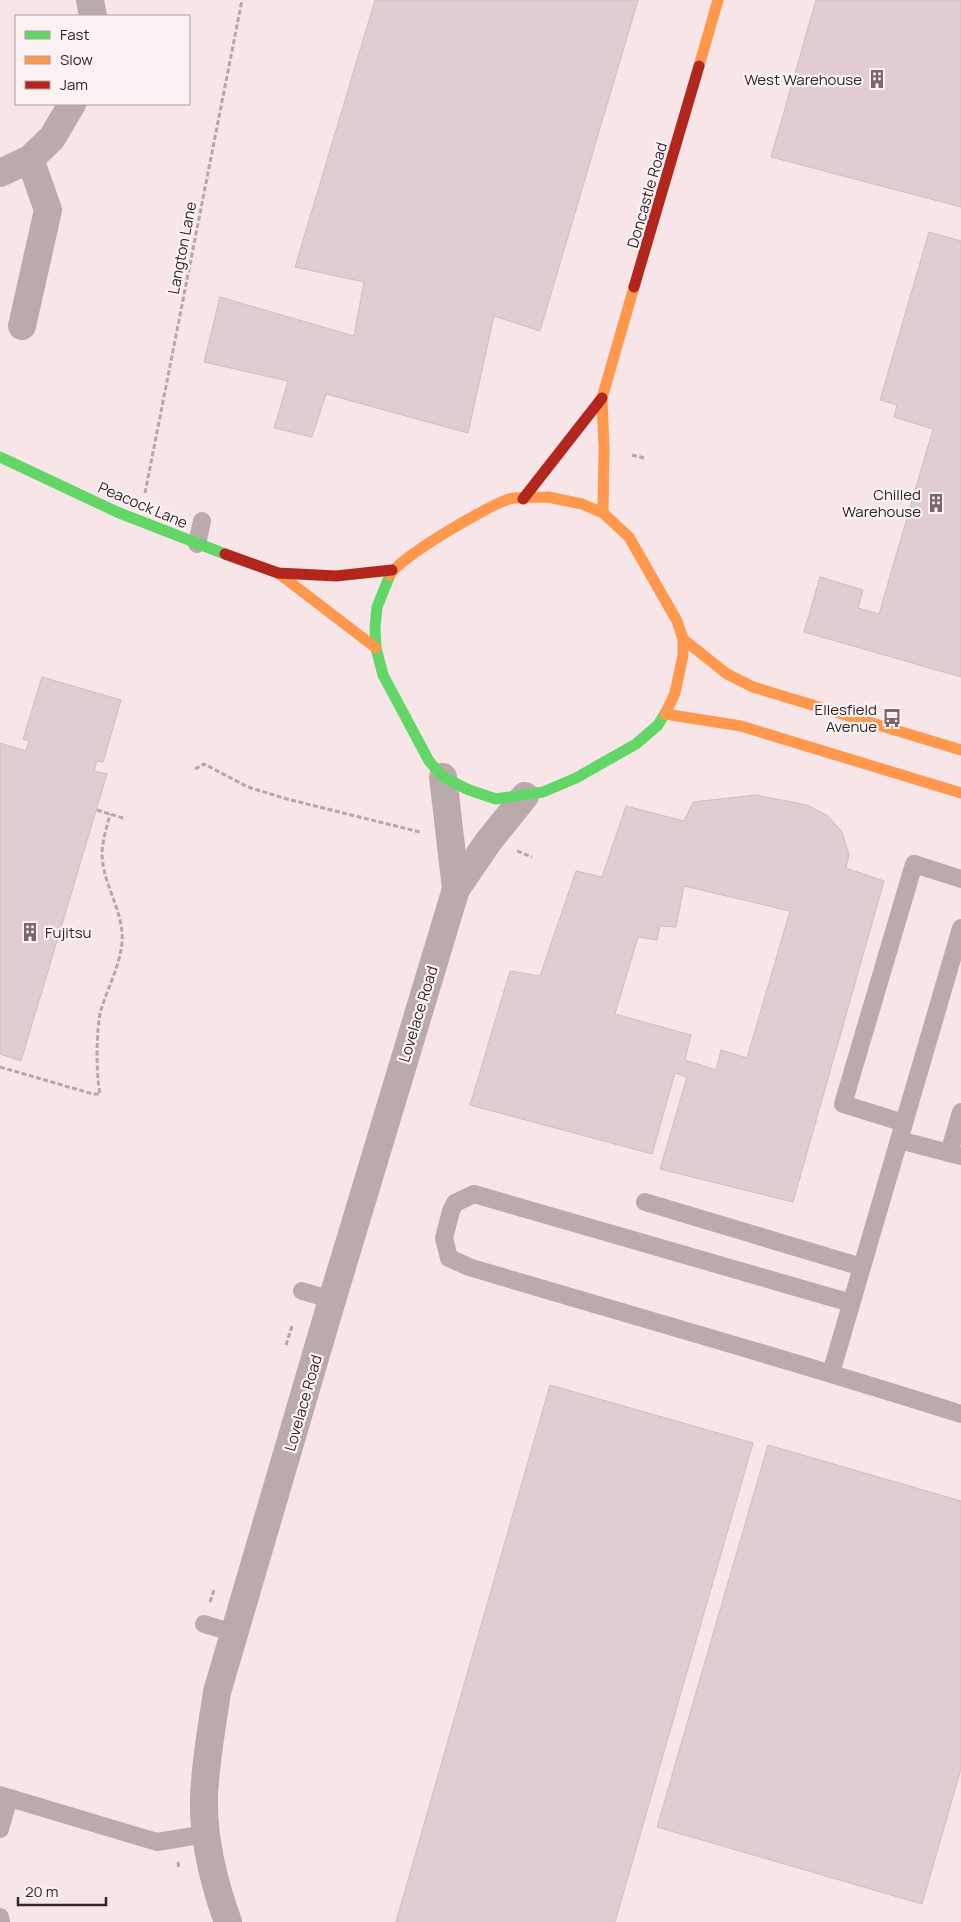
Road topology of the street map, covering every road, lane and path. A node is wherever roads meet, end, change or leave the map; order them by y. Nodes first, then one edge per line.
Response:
1 (90, 0) edge
2 (242, 0) edge
3 (718, 0) edge
4 (93, 15) edge
5 (71, 105) edge
6 (30, 159) junction
7 (0, 173) edge
8 (22, 326) dead end
9 (602, 398) junction
10 (0, 457) edge
11 (523, 499) junction
12 (144, 501) dead end
13 (603, 513) junction
14 (202, 521) dead end
15 (197, 544) junction
16 (392, 570) junction
17 (278, 573) junction
18 (683, 639) junction
19 (376, 648) junction
20 (665, 714) junction
21 (961, 750) edge
22 (195, 769) dead end
23 (443, 777) junction
24 (961, 793) edge
25 (525, 796) junction
26 (96, 810) dead end
27 (110, 814) junction
28 (126, 819) dead end
29 (425, 833) dead end
30 (513, 849) dead end
31 (532, 857) dead end
32 (961, 879) edge
33 (456, 889) junction
34 (961, 928) edge
35 (0, 1067) edge
36 (961, 1112) edge
37 (904, 1123) junction
38 (899, 1140) junction
39 (955, 1154) edge
40 (645, 1202) dead end
41 (862, 1267) junction
42 (302, 1291) dead end
43 (332, 1300) junction
44 (851, 1303) junction
45 (831, 1373) junction
46 (961, 1414) edge
47 (204, 1624) dead end
48 (234, 1633) junction
49 (4, 1797) edge
50 (0, 1829) edge
51 (206, 1834) junction
52 (0, 1918) edge
53 (1, 1922) edge
54 (228, 1922) edge

1 - 4 street
2 - 12 path, Langton Lane
3 - 9 street, Doncastle Road
5 - 6 street
6 - 7 street
6 - 8 street
9 - 11 street, Doncastle Road
9 - 13 street, Doncastle Road
10 - 15 street, Peacock Lane
11 - 13 street
11 - 16 street
13 - 18 street
14 - 15 lane
15 - 17 street, Peacock Lane
16 - 17 street, Peacock Lane
16 - 19 street
17 - 19 street, Peacock Lane
18 - 20 street
18 - 21 street
19 - 23 street
20 - 24 street
20 - 25 street
22 - 29 path
23 - 25 street
23 - 33 street, Lovelace Road
25 - 33 street, Lovelace Road
26 - 27 path
27 - 28 path
27 - 35 path
30 - 31 path
32 - 37 lane
33 - 43 street, Lovelace Road
34 - 37 lane
36 - 39 lane
37 - 38 lane
38 - 39 lane
38 - 41 lane
40 - 41 lane
41 - 44 lane
42 - 43 lane
43 - 48 street, Lovelace Road
44 - 45 lane
44 - 45 lane
45 - 46 lane
47 - 48 lane
48 - 51 street, Lovelace Road
49 - 50 lane
49 - 51 lane
51 - 54 street, Lovelace Road
52 - 53 lane

